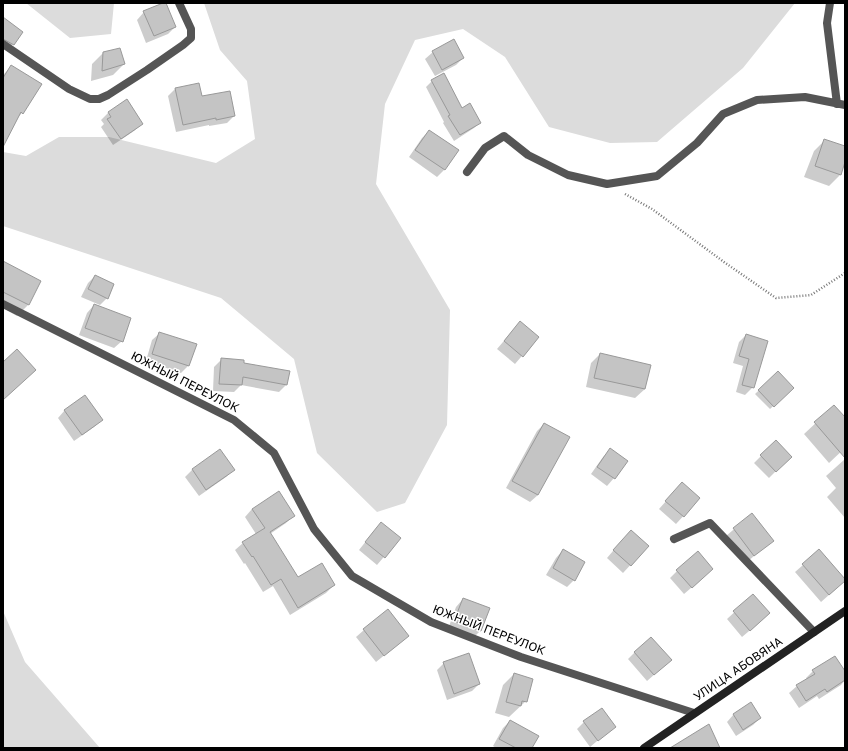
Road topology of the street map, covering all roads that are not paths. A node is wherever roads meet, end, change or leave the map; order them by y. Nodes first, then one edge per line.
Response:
1 (179, 3) edge
2 (830, 3) edge
3 (3, 44) edge
4 (841, 105) edge
5 (467, 172) dead end
6 (3, 304) edge
7 (674, 539) dead end
8 (845, 611) edge
9 (814, 632) junction
10 (694, 713) junction
11 (644, 748) edge

1 - 3 street
2 - 4 street
4 - 5 street
6 - 10 street, ЮЖНЫЙ ПЕРЕУЛОК
7 - 9 street
8 - 9 street, УЛИЦА АБОВЯНА
9 - 10 street, УЛИЦА АБОВЯНА
10 - 11 street, УЛИЦА АБОВЯНА

